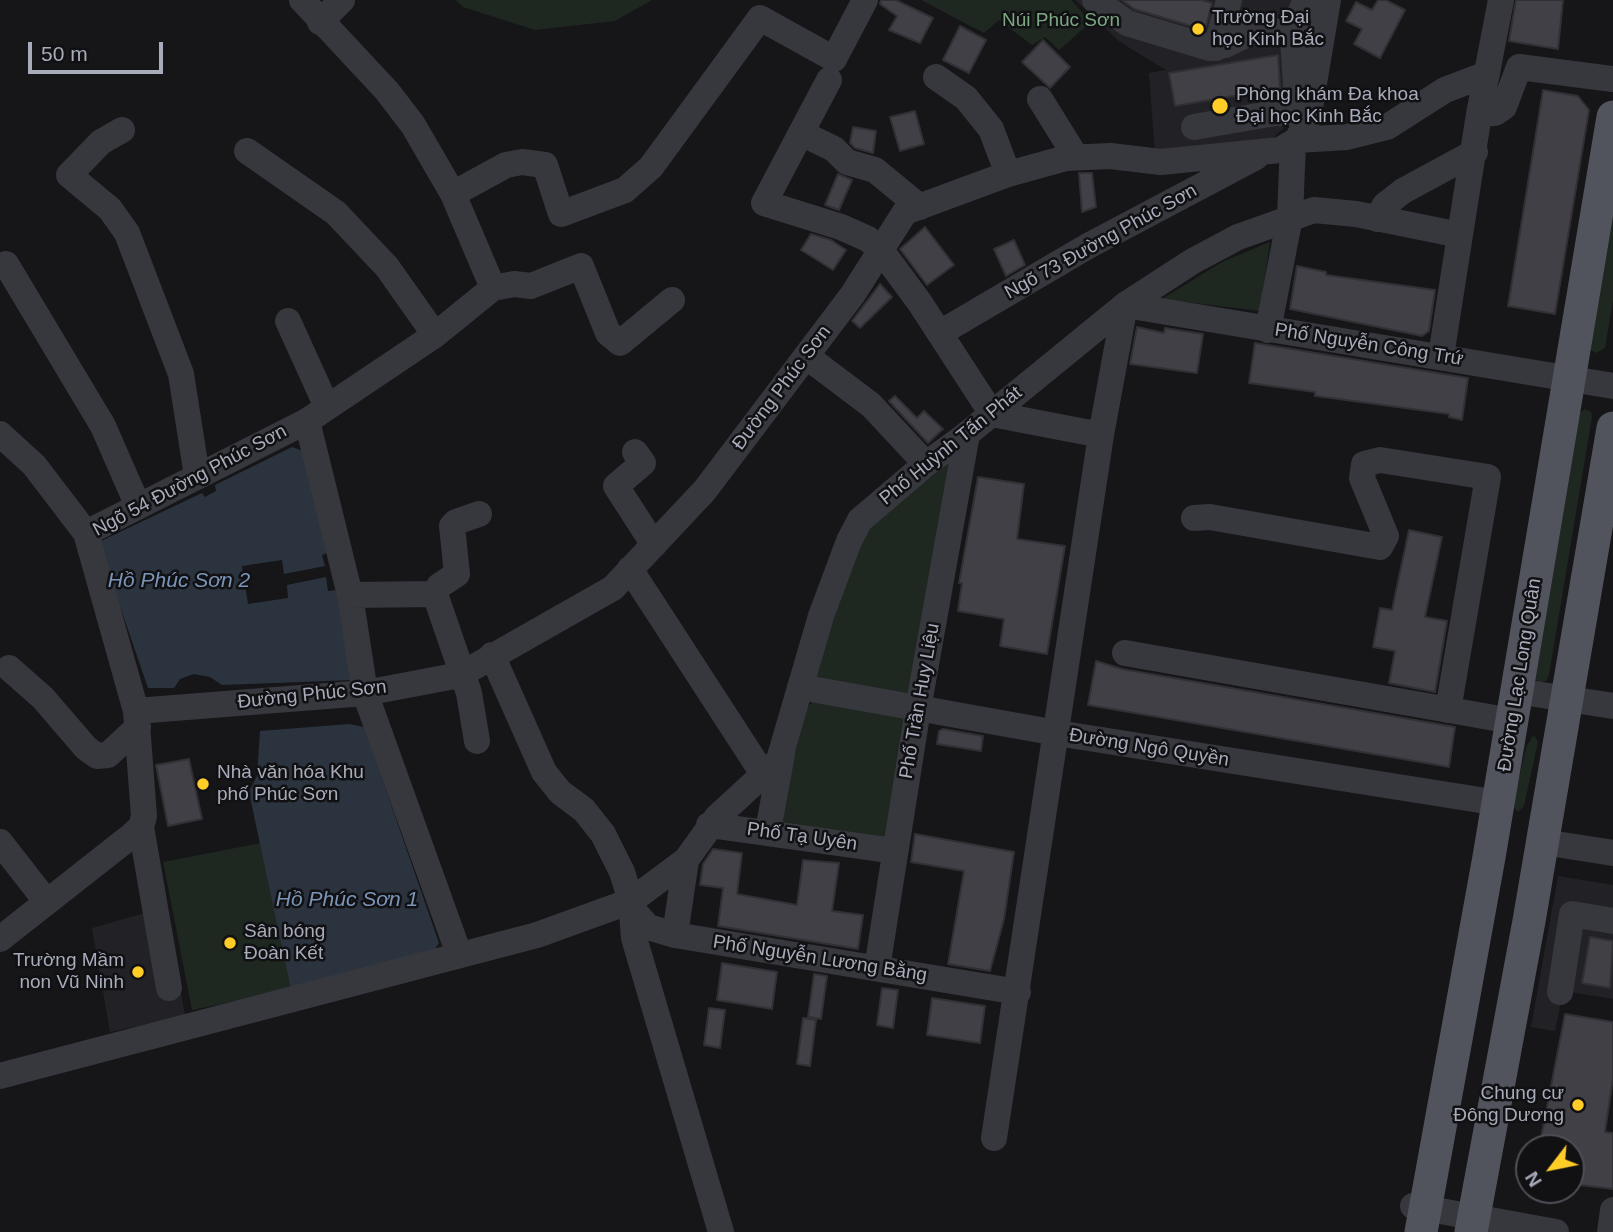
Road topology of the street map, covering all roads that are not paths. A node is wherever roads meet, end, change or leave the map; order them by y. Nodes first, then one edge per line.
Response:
1 (302, 0) edge
2 (342, 0) edge
3 (864, 0) edge
4 (1095, 0) edge
5 (1229, 0) edge
6 (1306, 0) edge
7 (1328, 0) edge
8 (1501, 0) edge
9 (320, 22) junction
10 (1286, 33) junction
11 (1495, 33) junction
12 (1216, 48) junction
13 (1519, 67) junction
14 (1487, 74) junction
15 (936, 78) dead end
16 (1613, 79) edge
17 (829, 80) dead end
18 (1040, 99) dead end
19 (1310, 110) junction
20 (1479, 114) junction
21 (1613, 117) edge
22 (1194, 127) dead end
23 (122, 130) dead end
24 (801, 133) junction
25 (1295, 141) junction
26 (247, 151) dead end
27 (1475, 152) junction
28 (1264, 153) junction
29 (1076, 157) junction
30 (1008, 174) junction
31 (453, 194) junction
32 (920, 206) junction
33 (1290, 217) junction
34 (1377, 219) junction
35 (1460, 235) junction
36 (881, 250) junction
37 (6, 264) dead end
38 (493, 288) junction
39 (672, 300) dead end
40 (1125, 305) junction
41 (288, 321) dead end
42 (1268, 330) junction
43 (940, 333) junction
44 (435, 335) junction
45 (806, 356) junction
46 (1441, 356) junction
47 (1570, 377) junction
48 (1613, 386) edge
49 (317, 414) junction
50 (992, 414) junction
51 (1613, 428) edge
52 (967, 434) junction
53 (1101, 435) junction
54 (3, 445) edge
55 (635, 452) dead end
56 (926, 464) junction
57 (197, 476) junction
58 (138, 506) junction
59 (479, 514) dead end
60 (1194, 518) dead end
61 (86, 533) junction
62 (654, 545) junction
63 (630, 569) junction
64 (435, 594) junction
65 (350, 595) junction
66 (1125, 653) dead end
67 (492, 655) junction
68 (9, 668) dead end
69 (460, 675) junction
70 (800, 687) junction
71 (365, 693) junction
72 (1568, 699) junction
73 (1514, 706) junction
74 (1613, 706) edge
75 (918, 709) junction
76 (1448, 710) junction
77 (137, 719) junction
78 (1057, 733) junction
79 (477, 741) dead end
80 (782, 753) junction
81 (763, 774) junction
82 (1499, 803) junction
83 (709, 825) junction
84 (141, 827) junction
85 (768, 831) junction
86 (0, 842) edge
87 (1543, 842) junction
88 (895, 851) junction
89 (1613, 853) edge
90 (686, 860) junction
91 (46, 901) junction
92 (631, 905) junction
93 (1613, 921) edge
94 (1530, 922) junction
95 (1570, 927) junction
96 (675, 934) junction
97 (0, 939) edge
98 (459, 954) junction
99 (877, 968) junction
100 (169, 988) dead end
101 (1018, 992) junction
102 (1560, 992) dead end
103 (0, 1076) edge
104 (994, 1138) dead end
105 (1613, 1210) edge
106 (1419, 1215) edge
107 (1472, 1224) edge
108 (721, 1232) edge
109 (1556, 1232) edge
110 (1610, 1232) edge

1 - 9 street
2 - 9 street
3 - 31 street
4 - 12 street
5 - 12 street
6 - 10 street
7 - 19 street
8 - 11 street
9 - 31 street
10 - 12 street
10 - 19 street
11 - 13 street
11 - 14 street
13 - 16 street
13 - 20 street
14 - 20 street
14 - 25 street, Đường Phúc Sơn
15 - 30 street
17 - 24 street
18 - 29 street
19 - 22 street
19 - 25 street
20 - 27 street
21 - 47 main road, Đường Lạc Long Quân
23 - 57 street
24 - 32 street
24 - 36 street
25 - 28 street, Đường Phúc Sơn
25 - 33 street
26 - 44 street
27 - 34 street
27 - 35 street
28 - 29 street, Đường Phúc Sơn
28 - 43 street, Ngõ 73 Đường Phúc Sơn
29 - 30 street, Đường Phúc Sơn
30 - 32 street, Đường Phúc Sơn
31 - 38 street
32 - 36 street, Đường Phúc Sơn
33 - 34 street, Phố Huỳnh Tấn Phát
33 - 40 street, Phố Huỳnh Tấn Phát
33 - 42 street
34 - 35 street, Phố Huỳnh Tấn Phát
35 - 46 street
36 - 43 street
36 - 45 street, Đường Phúc Sơn
37 - 58 street
38 - 39 street
38 - 44 street, Ngõ 54 Đường Phúc Sơn
40 - 42 street, Phố Nguyễn Công Trứ
40 - 50 street, Phố Huỳnh Tấn Phát
40 - 53 street
41 - 49 street
42 - 46 street, Phố Nguyễn Công Trứ
43 - 50 street
44 - 49 street, Ngõ 54 Đường Phúc Sơn
45 - 56 street
45 - 62 street, Đường Phúc Sơn
46 - 47 street, Phố Nguyễn Công Trứ
47 - 48 street, Phố Nguyễn Công Trứ
47 - 73 main road, Đường Lạc Long Quân
49 - 57 street, Ngõ 54 Đường Phúc Sơn
49 - 65 street, Ngõ 54 Đường Phúc Sơn
50 - 52 street, Phố Huỳnh Tấn Phát
50 - 53 street
51 - 72 main road
52 - 56 street, Phố Huỳnh Tấn Phát
52 - 75 street, Phố Trần Huy Liệu
53 - 78 street
54 - 61 street
55 - 62 street
56 - 70 street, Phố Huỳnh Tấn Phát
57 - 58 street, Ngõ 54 Đường Phúc Sơn
58 - 61 street, Ngõ 54 Đường Phúc Sơn
59 - 64 street
60 - 76 street
61 - 77 street, Ngõ 54 Đường Phúc Sơn
62 - 63 street, Đường Phúc Sơn
63 - 67 street, Đường Phúc Sơn
63 - 81 street
64 - 65 street
64 - 69 street
65 - 71 street, Ngõ 54 Đường Phúc Sơn
66 - 76 street
67 - 69 street, Đường Phúc Sơn
67 - 92 street
68 - 77 street
69 - 71 street, Đường Phúc Sơn
69 - 79 street
70 - 75 street, Đường Ngô Quyền
70 - 80 street, Phố Huỳnh Tấn Phát
71 - 77 street, Đường Phúc Sơn
71 - 98 street, Ngõ 54 Đường Phúc Sơn
72 - 73 street
72 - 74 street
72 - 87 main road
73 - 76 street
73 - 82 main road, Đường Lạc Long Quân
75 - 78 street, Đường Ngô Quyền
75 - 88 street, Phố Trần Huy Liệu
77 - 84 street, Ngõ 54 Đường Phúc Sơn
78 - 82 street, Đường Ngô Quyền
78 - 101 street
80 - 81 street, Phố Huỳnh Tấn Phát
80 - 85 street
81 - 83 street, Phố Huỳnh Tấn Phát
82 - 106 main road, Đường Lạc Long Quân
83 - 85 street, Phố Tạ Uyên
83 - 90 street, Phố Huỳnh Tấn Phát
84 - 91 street
84 - 100 street, Ngõ 54 Đường Phúc Sơn
85 - 88 street, Phố Tạ Uyên
86 - 91 street
87 - 89 street
87 - 94 main road
88 - 99 street, Phố Trần Huy Liệu
90 - 92 street, Phố Huỳnh Tấn Phát
90 - 96 street
91 - 97 street
92 - 96 street, Phố Nguyễn Lương Bằng
92 - 98 street, Phố Huỳnh Tấn Phát
92 - 108 street
93 - 95 street
94 - 95 street
94 - 107 main road
95 - 102 street
96 - 99 street, Phố Nguyễn Lương Bằng
98 - 103 street, Phố Huỳnh Tấn Phát
99 - 101 street, Phố Nguyễn Lương Bằng
101 - 104 street
105 - 110 street
106 - 107 street
107 - 109 street

